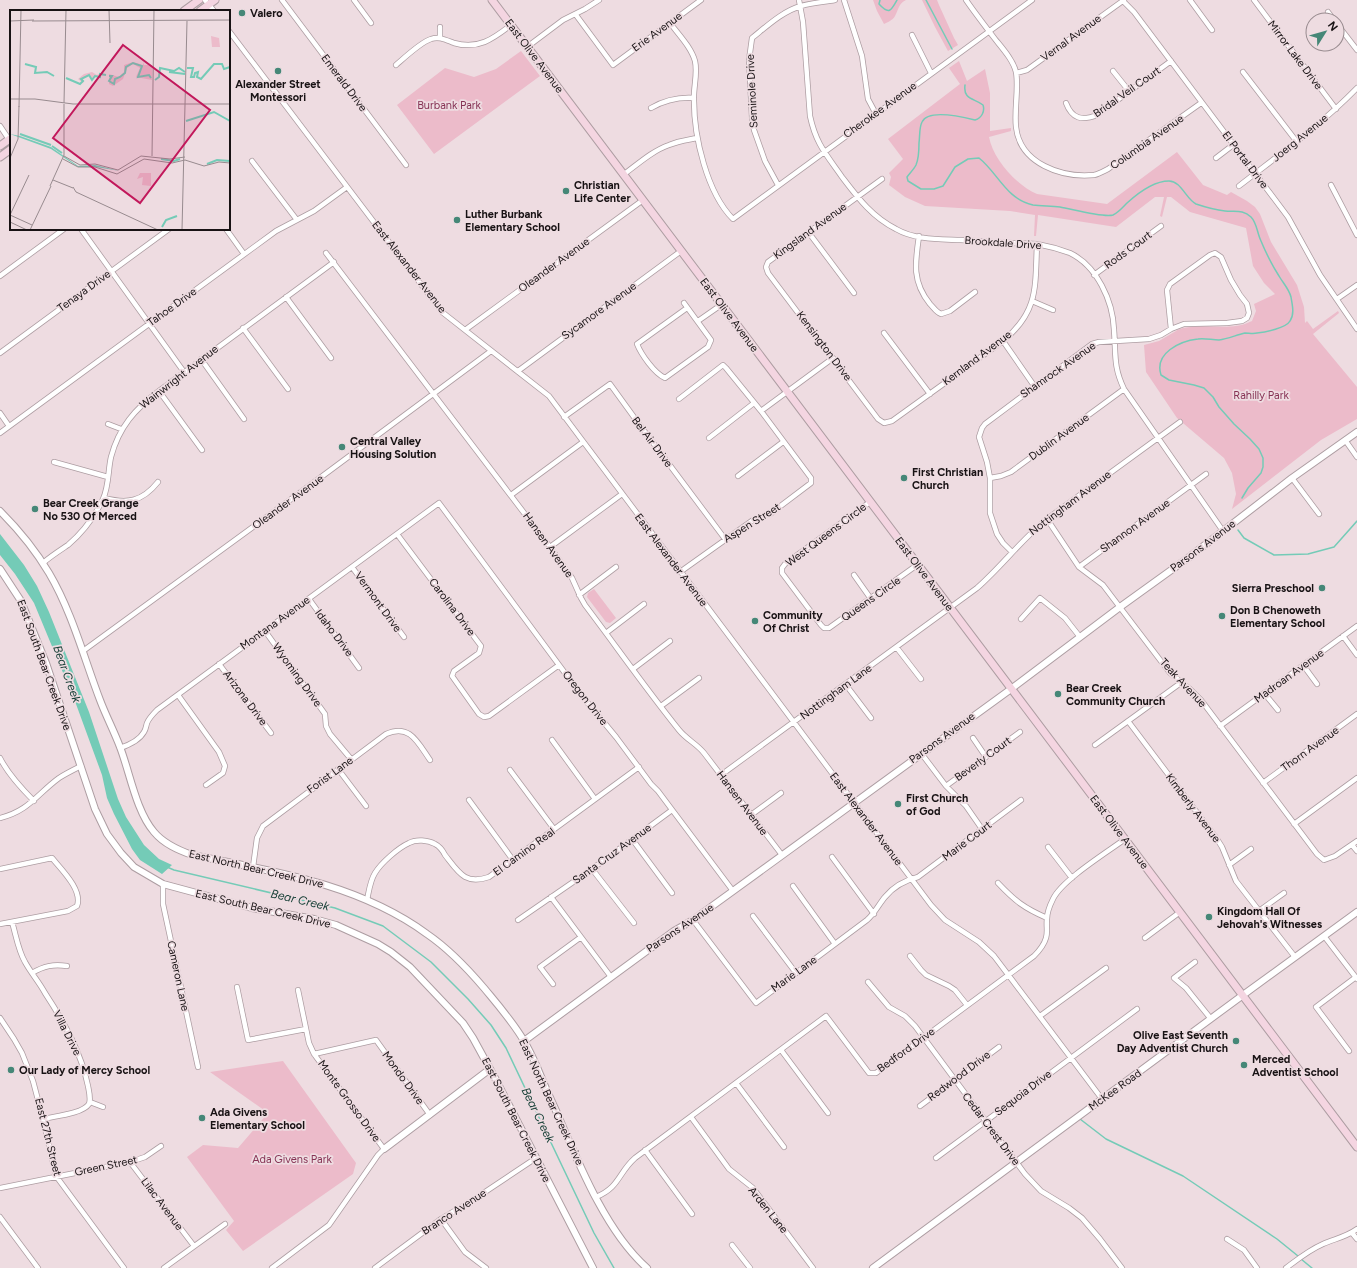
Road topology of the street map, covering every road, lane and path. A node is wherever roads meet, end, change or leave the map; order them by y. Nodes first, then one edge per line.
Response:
1 (199, 0) edge
2 (215, 0) edge
3 (282, 0) edge
4 (354, 0) edge
5 (492, 0) edge
6 (599, 0) edge
7 (701, 0) edge
8 (799, 0) edge
9 (835, 0) edge
10 (844, 0) edge
11 (966, 0) edge
12 (1031, 0) edge
13 (1123, 0) edge
14 (1190, 0) edge
15 (1254, 0) edge
16 (207, 2) edge
17 (801, 6) junction
18 (185, 10) edge
19 (201, 10) edge
20 (213, 10) edge
21 (576, 15) junction
22 (372, 23) dead end
23 (670, 23) junction
24 (511, 25) junction
25 (440, 27) dead end
26 (1212, 30) dead end
27 (989, 31) junction
28 (230, 32) edge
29 (1345, 34) edge
30 (912, 35) dead end
31 (440, 37) junction
32 (527, 47) junction
33 (1357, 50) edge
34 (1171, 61) junction
35 (396, 65) dead end
36 (1114, 71) dead end
37 (1243, 72) dead end
38 (932, 73) junction
39 (1016, 73) junction
40 (1357, 88) edge
41 (1129, 91) junction
42 (694, 98) junction
43 (1066, 103) dead end
44 (1201, 103) junction
45 (651, 108) dead end
46 (1336, 109) junction
47 (876, 114) junction
48 (0, 126) edge
49 (697, 138) junction
50 (10, 140) edge
51 (1297, 142) junction
52 (1233, 145) junction
53 (0, 146) edge
54 (10, 150) edge
55 (823, 152) junction
56 (0, 157) edge
57 (1216, 158) dead end
58 (252, 161) dead end
59 (406, 165) dead end
60 (1255, 173) junction
61 (623, 175) junction
62 (882, 179) dead end
63 (778, 185) junction
64 (1331, 185) dead end
65 (1239, 186) dead end
66 (347, 187) junction
67 (857, 197) junction
68 (642, 200) junction
69 (297, 220) junction
70 (1161, 226) dead end
71 (63, 230) edge
72 (82, 230) edge
73 (168, 230) edge
74 (227, 230) edge
75 (809, 233) junction
76 (1357, 234) edge
77 (919, 236) junction
78 (1037, 244) junction
79 (680, 251) junction
80 (326, 253) dead end
81 (244, 254) junction
82 (334, 262) junction
83 (766, 267) joint
84 (112, 271) junction
85 (1094, 275) junction
86 (0, 276) edge
87 (1357, 285) edge
88 (975, 292) dead end
89 (854, 293) dead end
90 (286, 297) junction
91 (1337, 299) junction
92 (1032, 301) junction
93 (684, 303) dead end
94 (721, 305) junction
95 (688, 308) junction
96 (1053, 310) dead end
97 (698, 321) junction
98 (150, 323) junction
99 (243, 328) junction
100 (1171, 329) junction
101 (1357, 329) edge
102 (466, 330) junction
103 (884, 332) dead end
104 (1115, 340) junction
105 (1003, 341) junction
106 (491, 351) junction
107 (0, 353) edge
108 (331, 358) dead end
109 (833, 358) junction
110 (200, 359) junction
111 (518, 371) junction
112 (184, 372) junction
113 (1035, 387) junction
114 (288, 389) dead end
115 (1124, 389) junction
116 (158, 391) junction
117 (787, 392) junction
118 (433, 394) junction
119 (930, 394) junction
120 (679, 399) dead end
121 (754, 403) junction
122 (761, 411) junction
123 (0, 413) edge
124 (564, 417) junction
125 (244, 419) dead end
126 (1180, 422) dead end
127 (884, 423) joint
128 (108, 424) dead end
129 (9, 426) junction
130 (121, 429) junction
131 (1357, 432) edge
132 (0, 433) edge
133 (710, 438) dead end
134 (1158, 438) junction
135 (1345, 440) junction
136 (583, 442) junction
137 (783, 442) junction
138 (202, 450) dead end
139 (1357, 457) edge
140 (54, 462) dead end
141 (1206, 474) dead end
142 (738, 476) dead end
143 (108, 477) junction
144 (990, 478) junction
145 (1292, 478) junction
146 (158, 482) dead end
147 (1190, 485) junction
148 (622, 494) junction
149 (511, 495) junction
150 (104, 498) junction
151 (870, 502) junction
152 (438, 503) joint
153 (0, 511) edge
154 (1318, 514) dead end
155 (1047, 519) junction
156 (1222, 531) junction
157 (397, 534) junction
158 (725, 539) junction
159 (550, 547) junction
160 (1012, 552) junction
161 (43, 563) junction
162 (917, 565) junction
163 (1079, 566) junction
164 (352, 567) junction
165 (616, 567) dead end
166 (782, 568) joint
167 (0, 569) edge
168 (680, 572) junction
169 (854, 575) dead end
170 (579, 595) junction
171 (309, 599) junction
172 (871, 599) junction
173 (644, 604) dead end
174 (1120, 607) junction
175 (950, 608) junction
176 (1021, 619) dead end
177 (1357, 626) edge
178 (264, 631) junction
179 (606, 632) junction
180 (1343, 636) junction
181 (404, 637) dead end
182 (1080, 637) junction
183 (670, 642) dead end
184 (897, 648) junction
185 (83, 651) junction
186 (1357, 655) edge
187 (219, 664) junction
188 (559, 664) junction
189 (1303, 665) junction
190 (360, 668) dead end
191 (633, 669) junction
192 (699, 678) dead end
193 (921, 679) dead end
194 (1182, 682) junction
195 (1317, 684) dead end
196 (846, 685) junction
197 (1011, 689) junction
198 (1264, 693) junction
199 (178, 694) junction
200 (661, 706) junction
201 (1278, 710) dead end
202 (1357, 714) edge
203 (871, 718) dead end
204 (1128, 721) junction
205 (793, 722) junction
206 (1220, 726) junction
207 (1020, 732) dead end
208 (271, 733) dead end
209 (973, 738) dead end
210 (552, 740) dead end
211 (1095, 745) dead end
212 (120, 748) junction
213 (921, 753) junction
214 (986, 757) junction
215 (0, 758) edge
216 (351, 760) junction
217 (430, 760) dead end
218 (80, 766) junction
219 (639, 767) junction
220 (338, 769) junction
221 (510, 770) dead end
222 (721, 775) junction
223 (1357, 778) edge
224 (1263, 783) junction
225 (206, 785) dead end
226 (946, 786) junction
227 (780, 794) dead end
228 (595, 799) junction
229 (469, 800) dead end
230 (1021, 800) dead end
231 (34, 801) junction
232 (854, 803) junction
233 (366, 806) dead end
234 (672, 810) junction
235 (751, 815) junction
236 (0, 818) edge
237 (1294, 824) junction
238 (554, 829) junction
239 (982, 829) junction
240 (632, 839) junction
241 (1125, 840) junction
242 (1357, 841) edge
243 (1352, 845) junction
244 (1048, 847) dead end
245 (1251, 849) dead end
246 (1357, 852) edge
247 (782, 855) junction
248 (832, 858) dead end
249 (513, 860) junction
250 (1229, 865) junction
251 (253, 867) junction
252 (0, 869) edge
253 (592, 869) junction
254 (1072, 878) junction
255 (911, 879) junction
256 (998, 883) dead end
257 (162, 884) junction
258 (793, 886) dead end
259 (733, 891) junction
260 (672, 893) dead end
261 (1284, 893) dead end
262 (550, 897) junction
263 (366, 900) junction
264 (1259, 911) junction
265 (1180, 912) junction
266 (1357, 912) edge
267 (874, 914) junction
268 (753, 916) dead end
269 (1047, 918) junction
270 (518, 920) dead end
271 (693, 920) junction
272 (12, 922) junction
273 (634, 923) dead end
274 (0, 924) edge
275 (1324, 936) junction
276 (581, 937) junction
277 (1145, 938) dead end
278 (835, 944) junction
279 (910, 956) dead end
280 (1295, 957) junction
281 (1195, 962) dead end
282 (67, 966) dead end
283 (1106, 968) dead end
284 (32, 973) junction
285 (796, 973) junction
286 (1009, 975) junction
287 (610, 977) junction
288 (1356, 978) edge
289 (868, 982) dead end
290 (553, 984) dead end
291 (237, 987) dead end
292 (298, 990) dead end
293 (1243, 995) junction
294 (967, 1005) junction
295 (1137, 1009) dead end
296 (1040, 1016) junction
297 (0, 1018) edge
298 (1211, 1019) junction
299 (306, 1029) junction
300 (924, 1037) junction
301 (524, 1041) junction
302 (999, 1047) dead end
303 (781, 1050) junction
304 (1349, 1051) dead end
305 (314, 1054) junction
306 (1072, 1057) junction
307 (198, 1067) dead end
308 (490, 1069) junction
309 (955, 1080) junction
310 (736, 1083) junction
311 (1102, 1099) junction
312 (90, 1102) junction
313 (920, 1106) dead end
314 (103, 1107) dead end
315 (828, 1113) dead end
316 (430, 1115) junction
317 (691, 1117) junction
318 (43, 1119) junction
319 (985, 1121) junction
320 (1356, 1142) edge
321 (161, 1146) dead end
322 (784, 1147) dead end
323 (384, 1149) junction
324 (645, 1150) junction
325 (536, 1158) junction
326 (936, 1158) dead end
327 (130, 1162) junction
328 (1017, 1162) junction
329 (56, 1176) junction
330 (0, 1188) edge
331 (596, 1198) junction
332 (692, 1214) dead end
333 (0, 1217) edge
334 (441, 1219) junction
335 (225, 1224) dead end
336 (1357, 1229) edge
337 (1352, 1233) junction
338 (1227, 1239) dead end
339 (1357, 1239) edge
340 (732, 1245) dead end
341 (194, 1246) junction
342 (484, 1267) edge
343 (38, 1268) edge
344 (124, 1268) edge
345 (164, 1268) edge
346 (272, 1268) edge
347 (375, 1268) edge
348 (593, 1268) edge
349 (647, 1268) edge
350 (750, 1268) edge
351 (814, 1268) edge
352 (873, 1268) edge
353 (1122, 1268) edge
354 (1257, 1268) edge
355 (1286, 1268) edge

1 - 18 main road
2 - 16 main road
3 - 59 street, Emerald Drive
4 - 22 street
5 - 24 main road, East Olive Avenue
6 - 21 street
7 - 23 street, Erie Avenue
8 - 17 street, Brookdale Drive
9 - 17 street, Seminole Drive
10 - 47 street
11 - 27 street, Columbia Avenue
12 - 27 street, Cherokee Avenue
13 - 34 street, El Portal Drive
13 - 39 street, Vernal Avenue
14 - 26 street
15 - 46 street, Mirror Lake Drive
16 - 19 main road
16 - 20 street
17 - 55 street, Brookdale Drive
17 - 63 street, Seminole Drive
21 - 23 street, Erie Avenue
21 - 32 street
23 - 42 street
24 - 31 street
24 - 32 main road, East Olive Avenue
25 - 31 street
27 - 38 street, Cherokee Avenue
27 - 39 street, Columbia Avenue
28 - 66 street, East Alexander Avenue
29 - 33 street
30 - 38 street
31 - 35 street
32 - 61 main road, East Olive Avenue
34 - 41 street, Bridal Veil Court
34 - 44 street, El Portal Drive
36 - 41 street
37 - 51 street
38 - 47 street, Cherokee Avenue
39 - 44 street, Columbia Avenue
40 - 46 street, Joerg Avenue
41 - 43 street, Bridal Veil Court
42 - 45 street
42 - 49 street
44 - 52 street, El Portal Drive
46 - 51 street, Joerg Avenue
47 - 55 street, Cherokee Avenue
48 - 50 street
49 - 61 street
49 - 63 street, Cherokee Avenue
50 - 53 main road
51 - 60 street, Joerg Avenue
52 - 57 street
52 - 60 street, El Portal Drive
54 - 56 main road
55 - 63 street, Cherokee Avenue
55 - 67 street, Brookdale Drive
58 - 69 street
60 - 65 street, Joerg Avenue
60 - 91 street, El Portal Drive
61 - 68 main road, East Olive Avenue
62 - 67 street, Kingsland Avenue
64 - 76 street
66 - 69 street, Tahoe Drive
66 - 102 street, East Alexander Avenue
67 - 75 street, Kingsland Avenue
67 - 77 street, Brookdale Drive
68 - 79 main road, East Olive Avenue
68 - 102 street, Oleander Avenue
69 - 81 street, Tahoe Drive
70 - 85 street, Rods Court
71 - 86 street
72 - 84 street
73 - 84 street, Tenaya Drive
74 - 81 street
75 - 83 street, Kingsland Avenue
75 - 89 street
77 - 78 street, Brookdale Drive
77 - 88 street
78 - 85 street, Brookdale Drive
78 - 92 street, Kernland Avenue
79 - 94 main road, East Olive Avenue
79 - 111 street, Sycamore Avenue
80 - 82 street, Hansen Avenue
81 - 98 street, Tahoe Drive
82 - 90 street, Wainwright Avenue
82 - 118 street, Hansen Avenue
83 - 109 street, Kensington Drive
84 - 98 street
84 - 107 street, Tenaya Drive
85 - 104 street, Brookdale Drive
87 - 91 street
90 - 99 street, Wainwright Avenue
90 - 108 street
91 - 101 street, El Portal Drive
92 - 96 street
92 - 105 street, Kernland Avenue
93 - 95 street
94 - 97 street
94 - 117 main road, East Olive Avenue
95 - 97 street
95 - 97 street
98 - 112 street
98 - 129 street, Tahoe Drive
99 - 110 street, Wainwright Avenue
99 - 114 street
100 - 100 street, Shamrock Avenue
100 - 104 street, Shamrock Avenue
102 - 106 street, East Alexander Avenue
103 - 119 street
104 - 113 street, Shamrock Avenue
104 - 115 street, Brookdale Drive
105 - 113 street
105 - 119 street, Kernland Avenue
106 - 111 street, East Alexander Avenue
106 - 118 street, Oleander Avenue
109 - 117 street
109 - 127 street, Kensington Drive
110 - 112 street, Wainwright Avenue
110 - 125 street
111 - 124 street, East Alexander Avenue
112 - 116 street, Wainwright Avenue
113 - 144 street, Shamrock Avenue
115 - 134 street, Brookdale Drive
115 - 144 street, Dublin Avenue
116 - 130 street, Wainwright Avenue
116 - 138 street
117 - 122 street
117 - 151 main road, East Olive Avenue
118 - 149 street, Hansen Avenue
118 - 185 street, Oleander Avenue
119 - 127 street, Kernland Avenue
120 - 121 street, Aspen Street
121 - 122 street, Aspen Street
121 - 133 street
122 - 137 street, Aspen Street
123 - 129 street
124 - 136 street, East Alexander Avenue
124 - 158 street, Bel Air Drive
126 - 134 street, Nottingham Avenue
128 - 130 street
129 - 132 street, Tahoe Drive
130 - 143 street, Wainwright Avenue
131 - 135 street, Parsons Avenue
134 - 147 street, Brookdale Drive
134 - 155 street, Nottingham Avenue
135 - 139 street
135 - 145 street, Parsons Avenue
136 - 148 street, East Alexander Avenue
136 - 149 street
137 - 142 street
137 - 158 street, Aspen Street
140 - 143 street
141 - 147 street, Shannon Avenue
143 - 150 street, Wainwright Avenue
144 - 160 street
145 - 154 street
145 - 156 street, Parsons Avenue
146 - 150 street
147 - 156 street, Brookdale Drive
147 - 163 street, Shannon Avenue
148 - 159 street
148 - 168 street, East Alexander Avenue
149 - 159 street, Hansen Avenue
150 - 161 street, Wainwright Avenue
151 - 162 main road, East Olive Avenue
151 - 166 street, West Queens Circle
152 - 157 street, Montana Avenue
152 - 188 street, Oregon Drive
153 - 161 street, East North Bear Creek Drive
155 - 160 street, Nottingham Avenue
155 - 163 street, Teak Avenue
156 - 174 street, Parsons Avenue
157 - 164 street, Montana Avenue
157 - 188 street, Carolina Drive
158 - 168 street, Aspen Street
159 - 170 street, Hansen Avenue
160 - 175 street, Nottingham Avenue
161 - 185 street, East North Bear Creek Drive
162 - 172 street, Queens Circle
162 - 175 main road, East Olive Avenue
163 - 174 street, Teak Avenue
164 - 171 street, Montana Avenue
164 - 181 street, Vermont Drive
165 - 170 street
166 - 172 street, Queens Circle
167 - 218 street, East South Bear Creek Drive
168 - 205 street, East Alexander Avenue
169 - 172 street
170 - 179 street, Hansen Avenue
171 - 178 street, Montana Avenue
171 - 190 street, Idaho Drive
173 - 179 street
174 - 182 street, Parsons Avenue
174 - 194 street, Teak Avenue
175 - 184 street, Nottingham Lane
175 - 197 main road, East Olive Avenue
176 - 182 street
177 - 180 street, Madroan Avenue
178 - 187 street, Montana Avenue
178 - 216 street, Wyoming Drive
179 - 191 street, Hansen Avenue
180 - 186 street
180 - 189 street, Madroan Avenue
182 - 197 street, Parsons Avenue
183 - 191 street
184 - 193 street
184 - 196 street, Nottingham Lane
185 - 212 street, East North Bear Creek Drive
187 - 199 street, Montana Avenue
187 - 208 street, Arizona Drive
188 - 219 street, Oregon Drive
189 - 195 street
189 - 198 street, Madroan Avenue
191 - 200 street, Hansen Avenue
192 - 200 street
194 - 204 street
194 - 206 street, Teak Avenue
196 - 203 street
196 - 205 street, Nottingham Lane
197 - 213 street, Parsons Avenue
197 - 241 main road, East Olive Avenue
198 - 201 street
198 - 206 street, Madroan Avenue
199 - 212 street, Montana Avenue
199 - 225 street
200 - 222 street, Hansen Avenue
202 - 224 street, Thorn Avenue
204 - 211 street
204 - 250 street, Kimberly Avenue
205 - 222 street, Nottingham Lane
205 - 232 street, East Alexander Avenue
206 - 224 street, Teak Avenue
207 - 214 street, Beverly Court
209 - 214 street
210 - 228 street
212 - 251 street, East North Bear Creek Drive
213 - 226 street
213 - 232 street, Parsons Avenue
214 - 226 street, Beverly Court
215 - 231 street
216 - 217 street, Forist Lane
216 - 220 street, Forist Lane
218 - 231 street
218 - 257 street, East South Bear Creek Drive
219 - 228 street, El Camino Real
219 - 234 street, Oregon Drive
220 - 233 street
220 - 251 street, Forist Lane
221 - 238 street
222 - 235 street, Hansen Avenue
223 - 237 street
224 - 237 street, Teak Avenue
226 - 239 street
227 - 235 street
228 - 238 street, El Camino Real
229 - 249 street
230 - 239 street, Marie Court
231 - 236 street
232 - 247 street, Parsons Avenue
232 - 255 street, East Alexander Avenue
234 - 240 street, Santa Cruz Avenue
234 - 259 street, Oregon Drive
235 - 247 street, Hansen Avenue
237 - 243 street, Teak Avenue
238 - 249 street, El Camino Real
239 - 255 street, Marie Court
240 - 253 street, Santa Cruz Avenue
240 - 260 street
241 - 254 street, Bedford Drive
241 - 265 main road, East Olive Avenue
242 - 243 street
243 - 246 street
244 - 254 street
245 - 250 street
247 - 259 street, Parsons Avenue
248 - 267 street
249 - 263 street, El Camino Real
250 - 264 street, Kimberly Avenue
251 - 263 street, East North Bear Creek Drive
252 - 272 street
253 - 262 street, Santa Cruz Avenue
253 - 273 street
254 - 269 street, Bedford Drive
255 - 267 street, Marie Lane
255 - 286 street, East Alexander Avenue
256 - 269 street
257 - 307 street, Cameron Lane
257 - 308 street, East South Bear Creek Drive
258 - 278 street
259 - 271 street, Parsons Avenue
261 - 264 street
262 - 270 street, Santa Cruz Avenue
262 - 276 street
263 - 301 street, East North Bear Creek Drive
264 - 280 street, Kimberly Avenue
265 - 277 street
265 - 293 main road, East Olive Avenue
266 - 275 street, McKee Road
267 - 278 street, Marie Lane
268 - 285 street
269 - 286 street, Bedford Drive
271 - 285 street, Marie Lane
271 - 287 street, Parsons Avenue
272 - 274 street
272 - 284 street, Villa Drive
275 - 280 street, McKee Road
275 - 288 street
276 - 287 street
276 - 290 street
278 - 285 street, Marie Lane
279 - 294 street
280 - 293 street, McKee Road
281 - 298 street
282 - 284 street
283 - 296 street
284 - 312 street, Villa Drive
286 - 294 street, Bedford Drive
286 - 296 street, East Alexander Avenue
287 - 301 street, Parsons Avenue
288 - 304 street
289 - 300 street, Cedar Crest Drive
291 - 299 street
292 - 299 street, Monte Grosso Drive
293 - 298 street, McKee Road
293 - 320 main road, East Olive Avenue
294 - 300 street, Bedford Drive
295 - 306 street, Sequoia Drive
296 - 306 street, East Alexander Avenue
297 - 318 street, East 27th Street
298 - 311 street, McKee Road
299 - 305 street, Monte Grosso Drive
300 - 303 street, Bedford Drive
300 - 309 street, Cedar Crest Drive
301 - 331 street, East North Bear Creek Drive
302 - 309 street, Redwood Drive
303 - 310 street, Bedford Drive
303 - 315 street
305 - 316 street, Mondo Drive
305 - 323 street, Monte Grosso Drive
306 - 311 street, East Alexander Avenue
306 - 319 street, Sequoia Drive
308 - 316 street
308 - 325 street, East South Bear Creek Drive
309 - 313 street, Redwood Drive
309 - 319 street, Cedar Crest Drive
310 - 317 street, Bedford Drive
310 - 322 street
311 - 328 street, McKee Road
312 - 314 street
312 - 318 street
316 - 323 street
317 - 324 street, Bedford Drive
317 - 351 street, Arden Lane
318 - 329 street, East 27th Street
319 - 326 street, Sequoia Drive
319 - 328 street, Cedar Crest Drive
321 - 327 street, Green Street
323 - 346 street
324 - 331 street, Bedford Drive
324 - 332 street
325 - 334 street, Branco Avenue
325 - 348 street, East South Bear Creek Drive
327 - 329 street, Green Street
327 - 341 street, Lilac Avenue
328 - 352 street, McKee Road
328 - 353 street, Cedar Crest Drive
329 - 330 street, Green Street
329 - 344 street, East 27th Street
331 - 349 street, East North Bear Creek Drive
333 - 343 street
334 - 342 street
334 - 347 street, Branco Avenue
335 - 341 street
336 - 337 street
337 - 339 street
337 - 355 street
338 - 354 street
340 - 350 street
341 - 345 street

